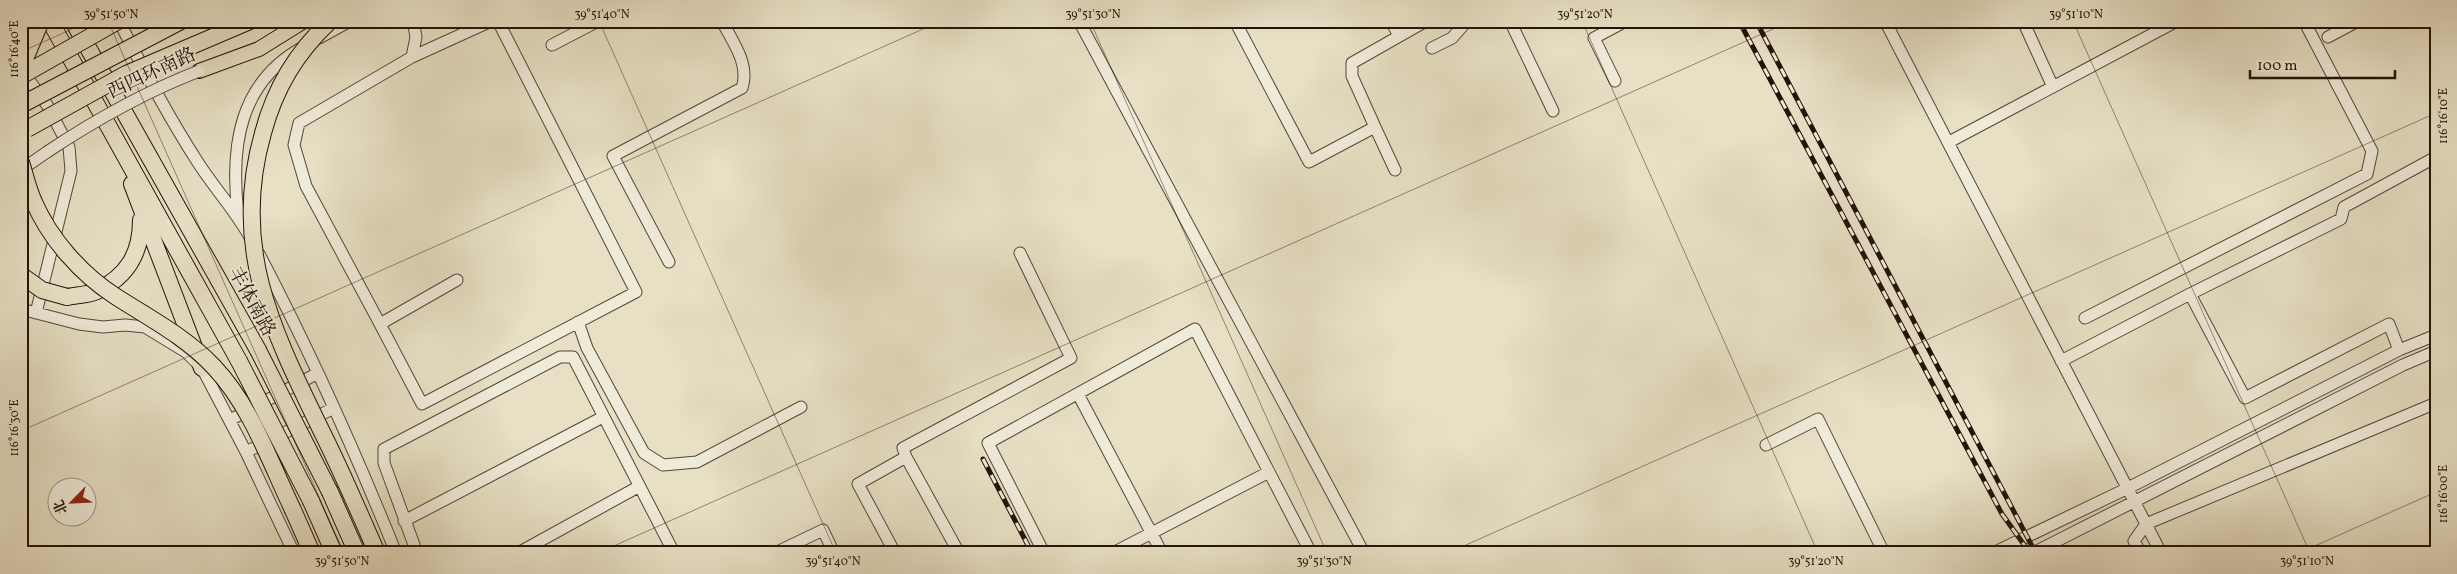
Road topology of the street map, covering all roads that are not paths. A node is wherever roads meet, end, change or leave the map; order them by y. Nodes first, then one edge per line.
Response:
1 (41, 21) edge
2 (50, 21) edge
3 (74, 21) edge
4 (118, 21) edge
5 (181, 21) edge
6 (250, 21) edge
7 (304, 21) edge
8 (330, 21) edge
9 (350, 21) edge
10 (413, 21) edge
11 (491, 21) edge
12 (498, 21) edge
13 (598, 21) edge
14 (722, 21) edge
15 (1079, 21) edge
16 (1238, 21) edge
17 (1391, 21) edge
18 (1426, 21) edge
19 (1467, 21) edge
20 (1510, 21) edge
21 (1626, 21) edge
22 (1885, 21) edge
23 (2023, 21) edge
24 (2177, 21) edge
25 (2304, 21) edge
26 (2358, 21) edge
27 (1399, 36) junction
28 (2328, 37) dead end
29 (552, 46) dead end
30 (1432, 48) dead end
31 (412, 57) junction
32 (21, 69) edge
33 (199, 71) joint
34 (21, 75) edge
35 (1615, 81) dead end
36 (2054, 86) junction
37 (21, 105) edge
38 (1553, 111) dead end
39 (1375, 127) junction
40 (24, 131) edge
41 (115, 137) junction
42 (1949, 142) junction
43 (2436, 157) edge
44 (21, 162) edge
45 (21, 170) edge
46 (1395, 170) dead end
47 (141, 210) junction
48 (238, 215) junction
49 (1020, 252) dead end
50 (669, 262) dead end
51 (21, 275) edge
52 (456, 280) dead end
53 (2190, 294) junction
54 (21, 309) edge
55 (36, 312) junction
56 (2085, 318) dead end
57 (578, 322) junction
58 (380, 324) junction
59 (2436, 335) edge
60 (2399, 350) junction
61 (2436, 351) edge
62 (2061, 361) junction
63 (202, 368) junction
64 (318, 373) junction
65 (1078, 394) junction
66 (2436, 403) edge
67 (801, 407) dead end
68 (334, 408) junction
69 (603, 417) junction
70 (230, 420) junction
71 (1766, 445) dead end
72 (246, 452) junction
73 (906, 457) junction
74 (1269, 472) junction
75 (638, 487) junction
76 (2126, 489) junction
77 (2133, 501) junction
78 (404, 522) junction
79 (2146, 524) junction
80 (1151, 533) junction
81 (294, 553) edge
82 (312, 553) edge
83 (334, 553) edge
84 (357, 553) edge
85 (377, 553) edge
86 (396, 553) edge
87 (417, 553) edge
88 (518, 553) edge
89 (671, 553) edge
90 (775, 553) edge
91 (834, 553) edge
92 (895, 553) edge
93 (959, 553) edge
94 (1044, 553) edge
95 (1113, 553) edge
96 (1162, 553) edge
97 (1311, 553) edge
98 (1364, 553) edge
99 (1884, 553) edge
100 (1993, 553) edge
101 (2032, 553) edge
102 (2141, 553) edge
103 (2161, 553) edge

1 - 34 highway, bridge
2 - 41 highway
3 - 84 highway, 丰体南路, bridge
4 - 34 highway, bridge
4 - 48 street
5 - 37 highway, 西四环南路, bridge
6 - 40 highway, 西四环南路, bridge
7 - 33 main road, 西四环南路
8 - 85 highway, bridge
9 - 48 street
10 - 31 street
11 - 31 street
12 - 57 street
13 - 29 street
14 - 50 street
15 - 98 street
16 - 39 street
17 - 27 street
18 - 27 street
19 - 30 street
20 - 38 street
21 - 35 street
22 - 42 street
23 - 36 street
24 - 36 street
25 - 56 street
26 - 28 street
27 - 39 street
31 - 58 street
32 - 55 street
33 - 45 street, 西四环南路, bridge
36 - 42 street
39 - 46 street
41 - 47 highway
41 - 83 highway, bridge
42 - 62 street
43 - 53 street
44 - 82 highway, bridge
47 - 51 highway, bridge
47 - 63 highway
48 - 64 street, 丰体南路
49 - 73 street
52 - 58 street
53 - 60 street
53 - 62 street
54 - 55 street
55 - 63 street
57 - 58 street
57 - 67 street
59 - 60 street
60 - 76 street
61 - 77 street
62 - 76 street
63 - 70 street
64 - 68 street, 丰体南路
64 - 70 street
65 - 74 street
65 - 80 street
65 - 94 street
66 - 79 street
68 - 72 street
68 - 86 street, 丰体南路
69 - 75 street
69 - 78 street
69 - 78 street
70 - 72 street
71 - 99 street
72 - 81 street
73 - 92 street
73 - 93 street
74 - 80 street
74 - 97 street
75 - 88 street
75 - 89 street
76 - 77 street
76 - 100 street
77 - 79 street
77 - 101 street
78 - 87 street
79 - 102 street
79 - 103 street
80 - 95 street
80 - 96 street
90 - 91 street

